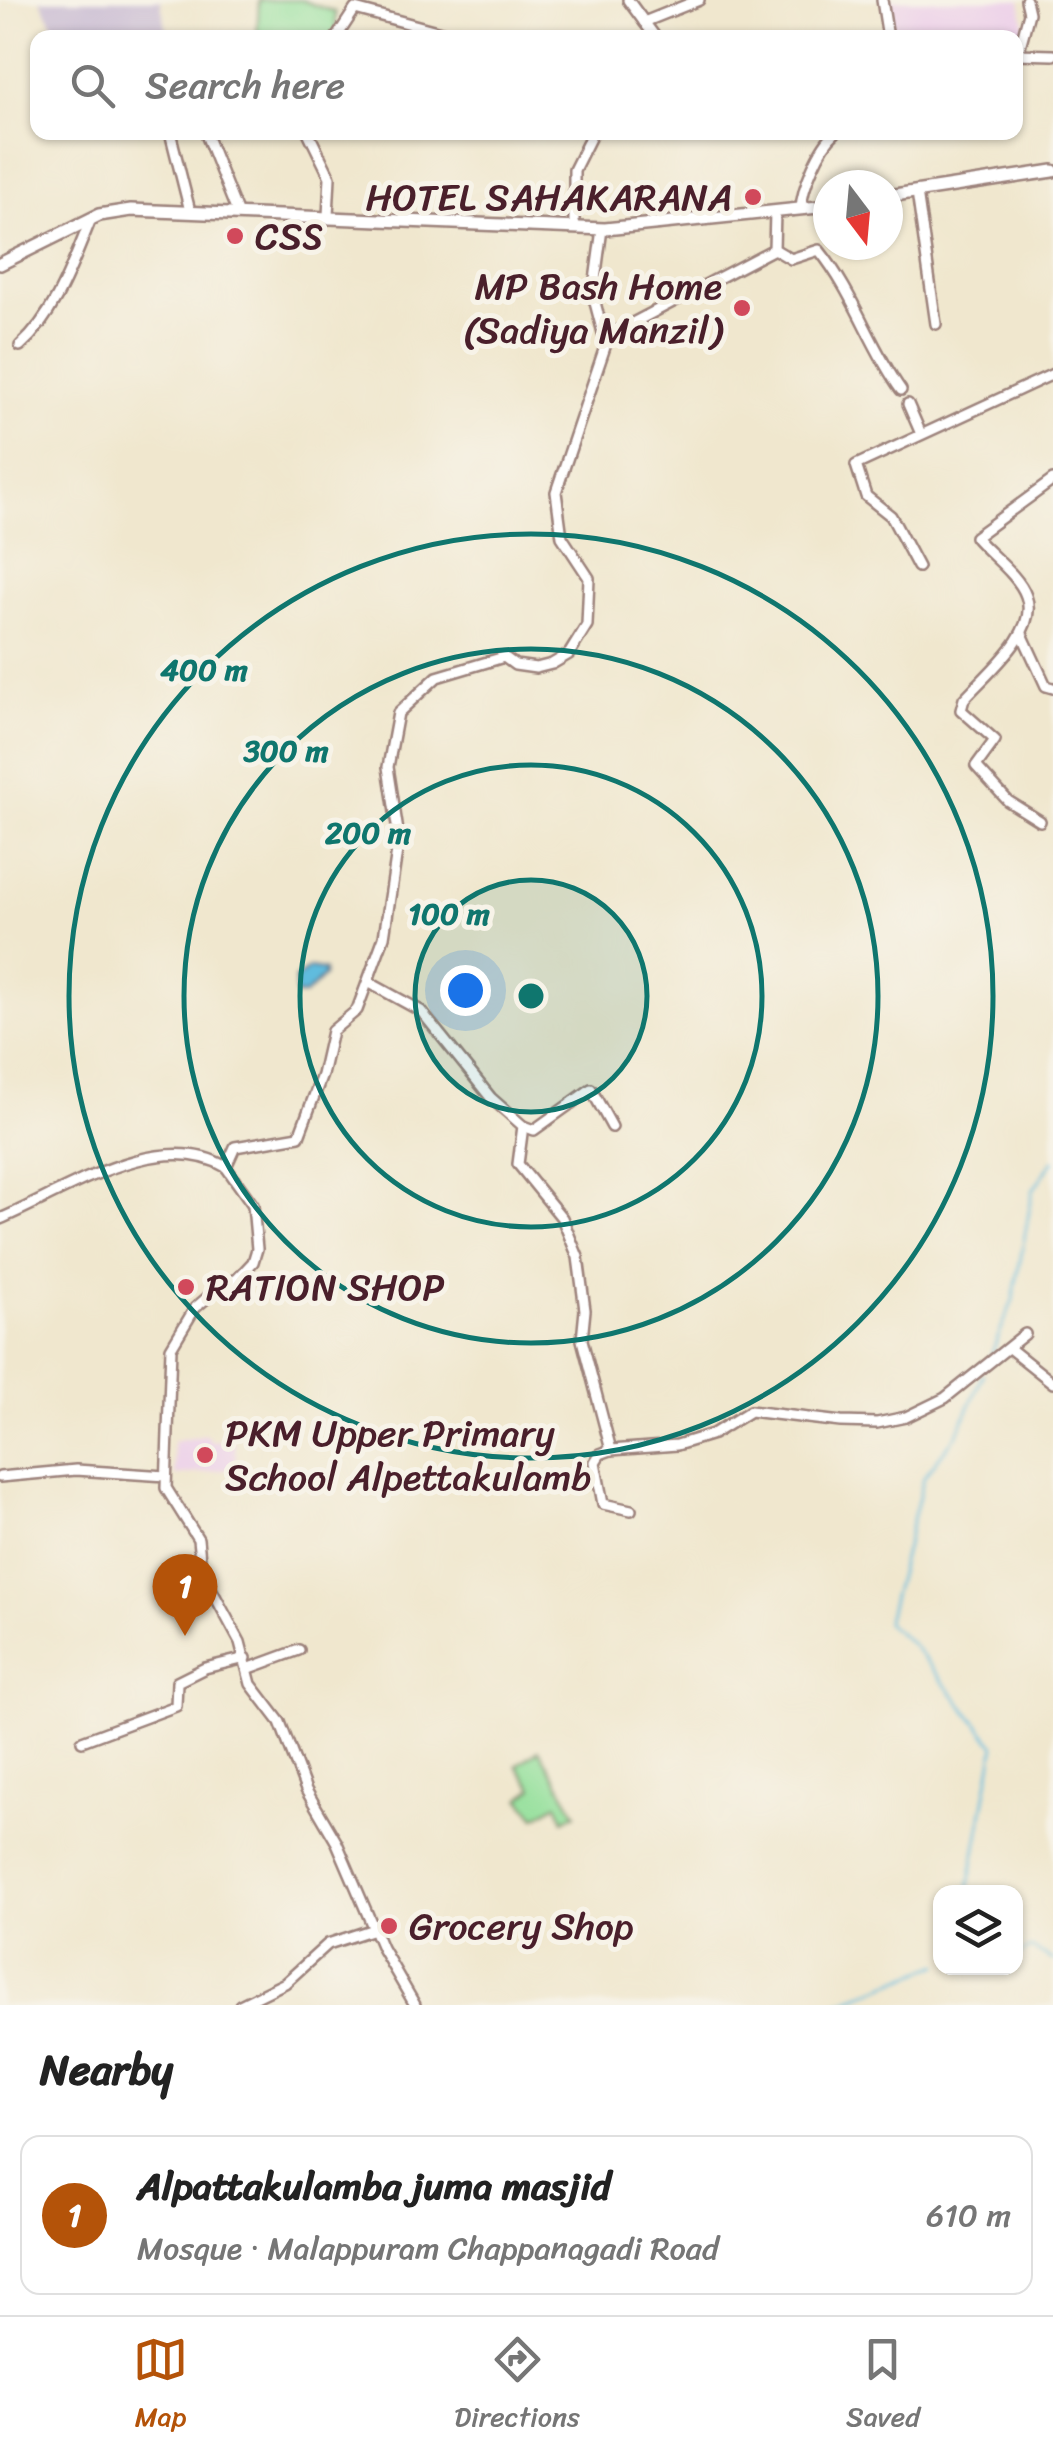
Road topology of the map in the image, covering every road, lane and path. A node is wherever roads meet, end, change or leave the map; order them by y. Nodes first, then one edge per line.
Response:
1 (628, 0) edge
2 (700, 0) edge
3 (882, 0) edge
4 (1026, 0) edge
5 (362, 5) edge
6 (644, 22) junction
7 (341, 30) edge
8 (438, 30) edge
9 (650, 30) edge
10 (887, 30) edge
11 (1023, 32) edge
12 (1023, 54) edge
13 (1053, 55) edge
14 (172, 140) edge
15 (208, 140) edge
16 (312, 140) edge
17 (590, 140) edge
18 (822, 140) edge
19 (1053, 171) edge
20 (917, 192) junction
21 (903, 194) edge
22 (813, 208) edge
23 (801, 209) junction
24 (190, 210) junction
25 (238, 212) junction
26 (775, 212) junction
27 (328, 216) junction
28 (91, 219) junction
29 (574, 228) junction
30 (602, 229) junction
31 (774, 249) junction
32 (0, 264) edge
33 (936, 324) dead end
34 (604, 338) junction
35 (20, 346) dead end
36 (1053, 374) edge
37 (902, 390) dead end
38 (908, 404) dead end
39 (921, 434) junction
40 (1053, 480) edge
41 (918, 567) dead end
42 (1022, 634) junction
43 (1053, 688) edge
44 (1040, 821) dead end
45 (368, 982) junction
46 (523, 1126) junction
47 (612, 1127) dead end
48 (226, 1168) junction
49 (0, 1219) edge
50 (1025, 1334) dead end
51 (1008, 1348) junction
52 (1053, 1382) edge
53 (611, 1450) junction
54 (0, 1476) edge
55 (166, 1476) junction
56 (631, 1510) dead end
57 (299, 1650) dead end
58 (248, 1663) junction
59 (82, 1741) dead end
60 (377, 1928) junction
61 (240, 2005) edge
62 (415, 2005) edge

1 - 6 street
2 - 6 street
3 - 10 street
4 - 11 street
5 - 7 street
5 - 8 street
6 - 9 street
12 - 13 street
14 - 24 street
15 - 25 street
16 - 27 street
17 - 29 street
18 - 23 street
19 - 20 main road
20 - 21 main road
20 - 33 street
22 - 23 main road
23 - 26 main road
24 - 25 main road
24 - 28 main road
25 - 27 main road
26 - 30 main road
26 - 31 street
27 - 29 main road
28 - 32 main road
28 - 35 street
29 - 30 main road
30 - 34 street
31 - 34 street
31 - 37 street
34 - 45 street
36 - 39 street
38 - 39 street
39 - 41 street
40 - 42 street
42 - 43 street
42 - 44 street
45 - 46 street
45 - 48 street
46 - 47 street
46 - 53 street
48 - 49 street
48 - 55 street
50 - 51 street
51 - 52 street
51 - 53 street
53 - 56 street
54 - 55 street
55 - 58 street
57 - 58 street
58 - 59 street
58 - 60 street
60 - 61 street
60 - 62 street

